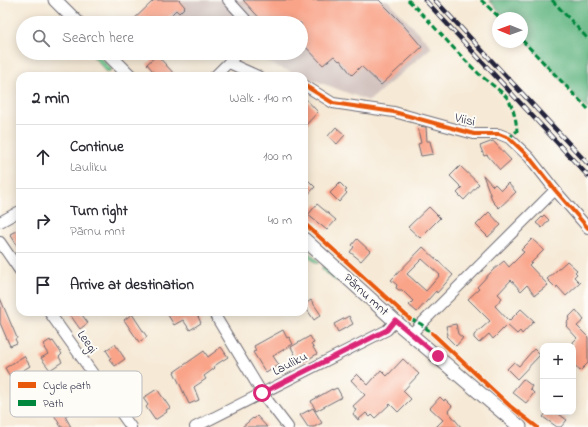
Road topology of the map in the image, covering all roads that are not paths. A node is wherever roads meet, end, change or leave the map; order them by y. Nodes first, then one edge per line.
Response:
1 (55, 0) edge
2 (228, 0) edge
3 (71, 16) edge
4 (243, 16) edge
5 (114, 60) edge
6 (232, 60) edge
7 (229, 63) junction
8 (126, 72) edge
9 (219, 72) edge
10 (249, 72) edge
11 (308, 87) edge
12 (555, 190) junction
13 (16, 212) edge
14 (0, 222) edge
15 (588, 228) edge
16 (0, 242) edge
17 (308, 243) edge
18 (16, 265) edge
19 (52, 316) edge
20 (215, 316) edge
21 (395, 320) junction
22 (411, 334) junction
23 (91, 371) edge
24 (262, 393) junction
25 (124, 417) edge
26 (131, 427) edge
27 (195, 427) edge
28 (288, 427) edge
29 (520, 427) edge

1 - 3 main road
2 - 4 street
5 - 8 main road
6 - 7 street
7 - 9 street
7 - 10 street
11 - 12 street, Viisi
12 - 15 street, Viisi
12 - 22 street
13 - 14 street
16 - 18 street
17 - 21 main road, Pärnu mnt
19 - 23 street, Leegi
20 - 24 street
21 - 22 main road, Pärnu mnt
21 - 24 street, Lauliku
22 - 29 main road, Pärnu mnt
24 - 27 street, Lauliku
24 - 28 street
25 - 26 street, Leegi

